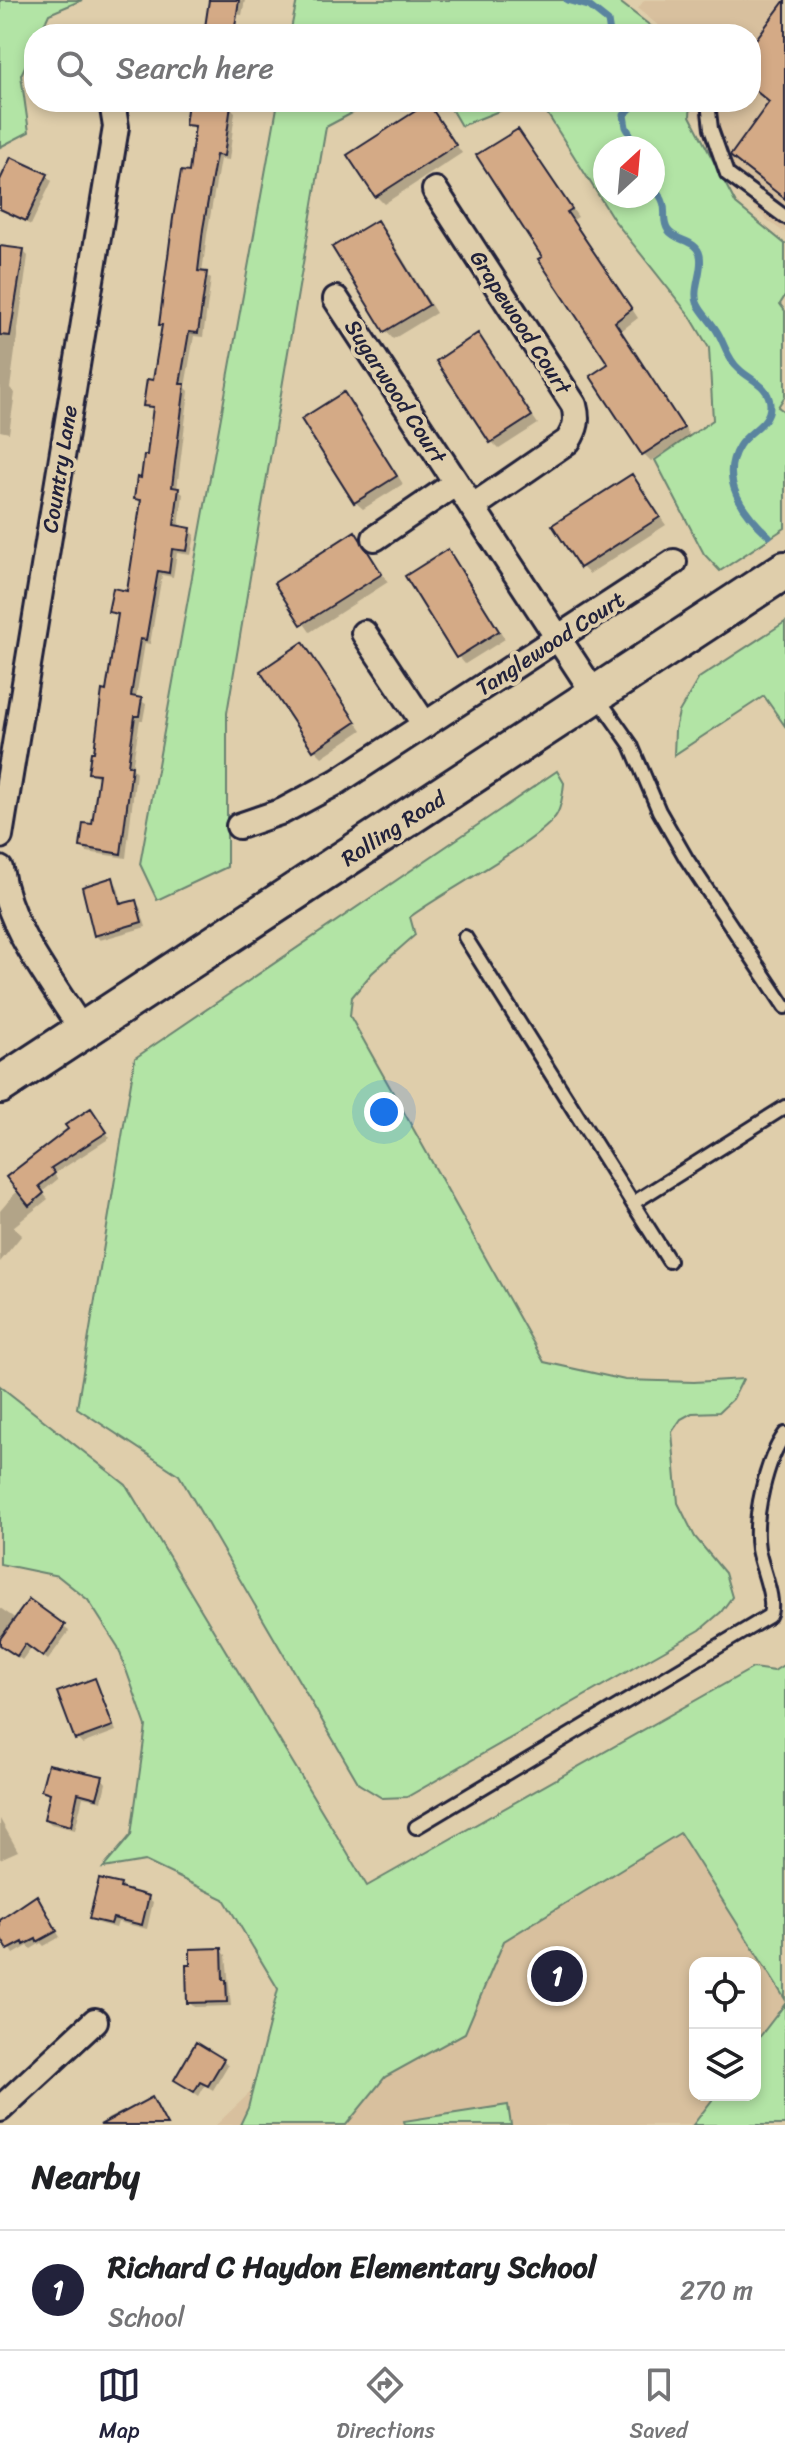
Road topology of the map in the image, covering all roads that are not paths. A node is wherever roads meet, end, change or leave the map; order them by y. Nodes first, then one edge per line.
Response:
1 (114, 112) edge
2 (709, 112) edge
3 (435, 190) dead end
4 (785, 217) edge
5 (336, 299) dead end
6 (456, 483) junction
7 (472, 507) junction
8 (375, 538) dead end
9 (674, 562) dead end
10 (785, 570) edge
11 (364, 633) dead end
12 (558, 638) junction
13 (596, 696) junction
14 (425, 725) junction
15 (239, 826) dead end
16 (0, 836) edge
17 (0, 869) edge
18 (465, 937) dead end
19 (785, 1007) edge
20 (82, 1030) junction
21 (0, 1085) edge
22 (785, 1107) edge
23 (633, 1203) junction
24 (669, 1261) dead end
25 (785, 1434) edge
26 (416, 1827) dead end
27 (95, 2021) dead end
28 (0, 2109) edge

1 - 16 street, Country Lane
2 - 4 lane
3 - 7 street, Grapewood Court
5 - 6 street, Sugarwood Court
6 - 7 street, Sugarwood Court
6 - 8 street, Sugarwood Court
7 - 12 street, Sugarwood Court
9 - 12 street, Tanglewood Court
10 - 13 street, Rolling Road
11 - 14 street
12 - 13 street, Sugarwood Court
12 - 14 street, Tanglewood Court
13 - 19 lane
13 - 20 street, Rolling Road
14 - 15 street, Tanglewood Court
17 - 20 street
18 - 23 lane
20 - 21 street, Rolling Road
22 - 23 lane
23 - 24 lane
25 - 26 lane
27 - 28 street

